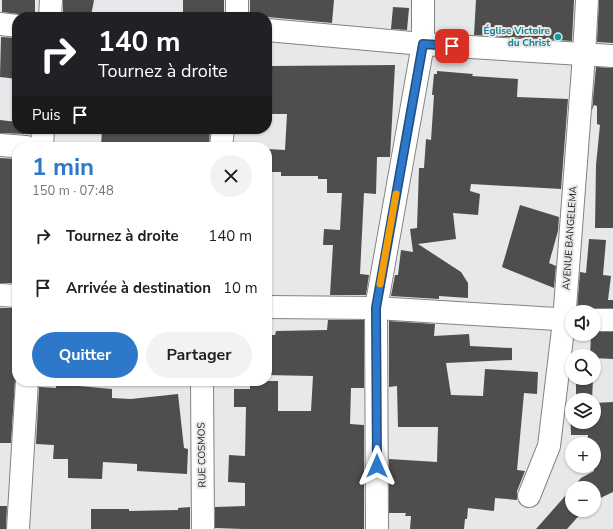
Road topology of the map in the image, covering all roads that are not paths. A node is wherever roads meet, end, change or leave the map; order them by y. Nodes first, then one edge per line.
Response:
1 (51, 0) edge
2 (237, 0) edge
3 (423, 0) edge
4 (587, 0) edge
5 (50, 12) edge
6 (237, 12) edge
7 (0, 24) edge
8 (12, 25) edge
9 (272, 30) edge
10 (423, 44) junction
11 (584, 55) junction
12 (613, 56) edge
13 (0, 145) edge
14 (12, 146) edge
15 (0, 295) edge
16 (12, 296) edge
17 (569, 305) edge
18 (272, 307) edge
19 (376, 308) junction
20 (601, 320) edge
21 (613, 320) edge
22 (565, 321) edge
23 (565, 341) edge
24 (27, 386) edge
25 (202, 386) edge
26 (529, 496) dead end
27 (18, 529) edge
28 (203, 529) edge
29 (377, 529) edge

1 - 5 street
2 - 6 street
3 - 10 street
4 - 11 street, AVENUE BANGELEMA
7 - 8 street
9 - 10 street
10 - 11 street
10 - 19 street
11 - 12 street
11 - 17 street, AVENUE BANGELEMA
13 - 14 street
15 - 16 street
18 - 19 street
19 - 22 street
19 - 29 street
20 - 21 street
23 - 26 street, AVENUE BANGELEMA
24 - 27 street
25 - 28 street, RUE COSMOS

